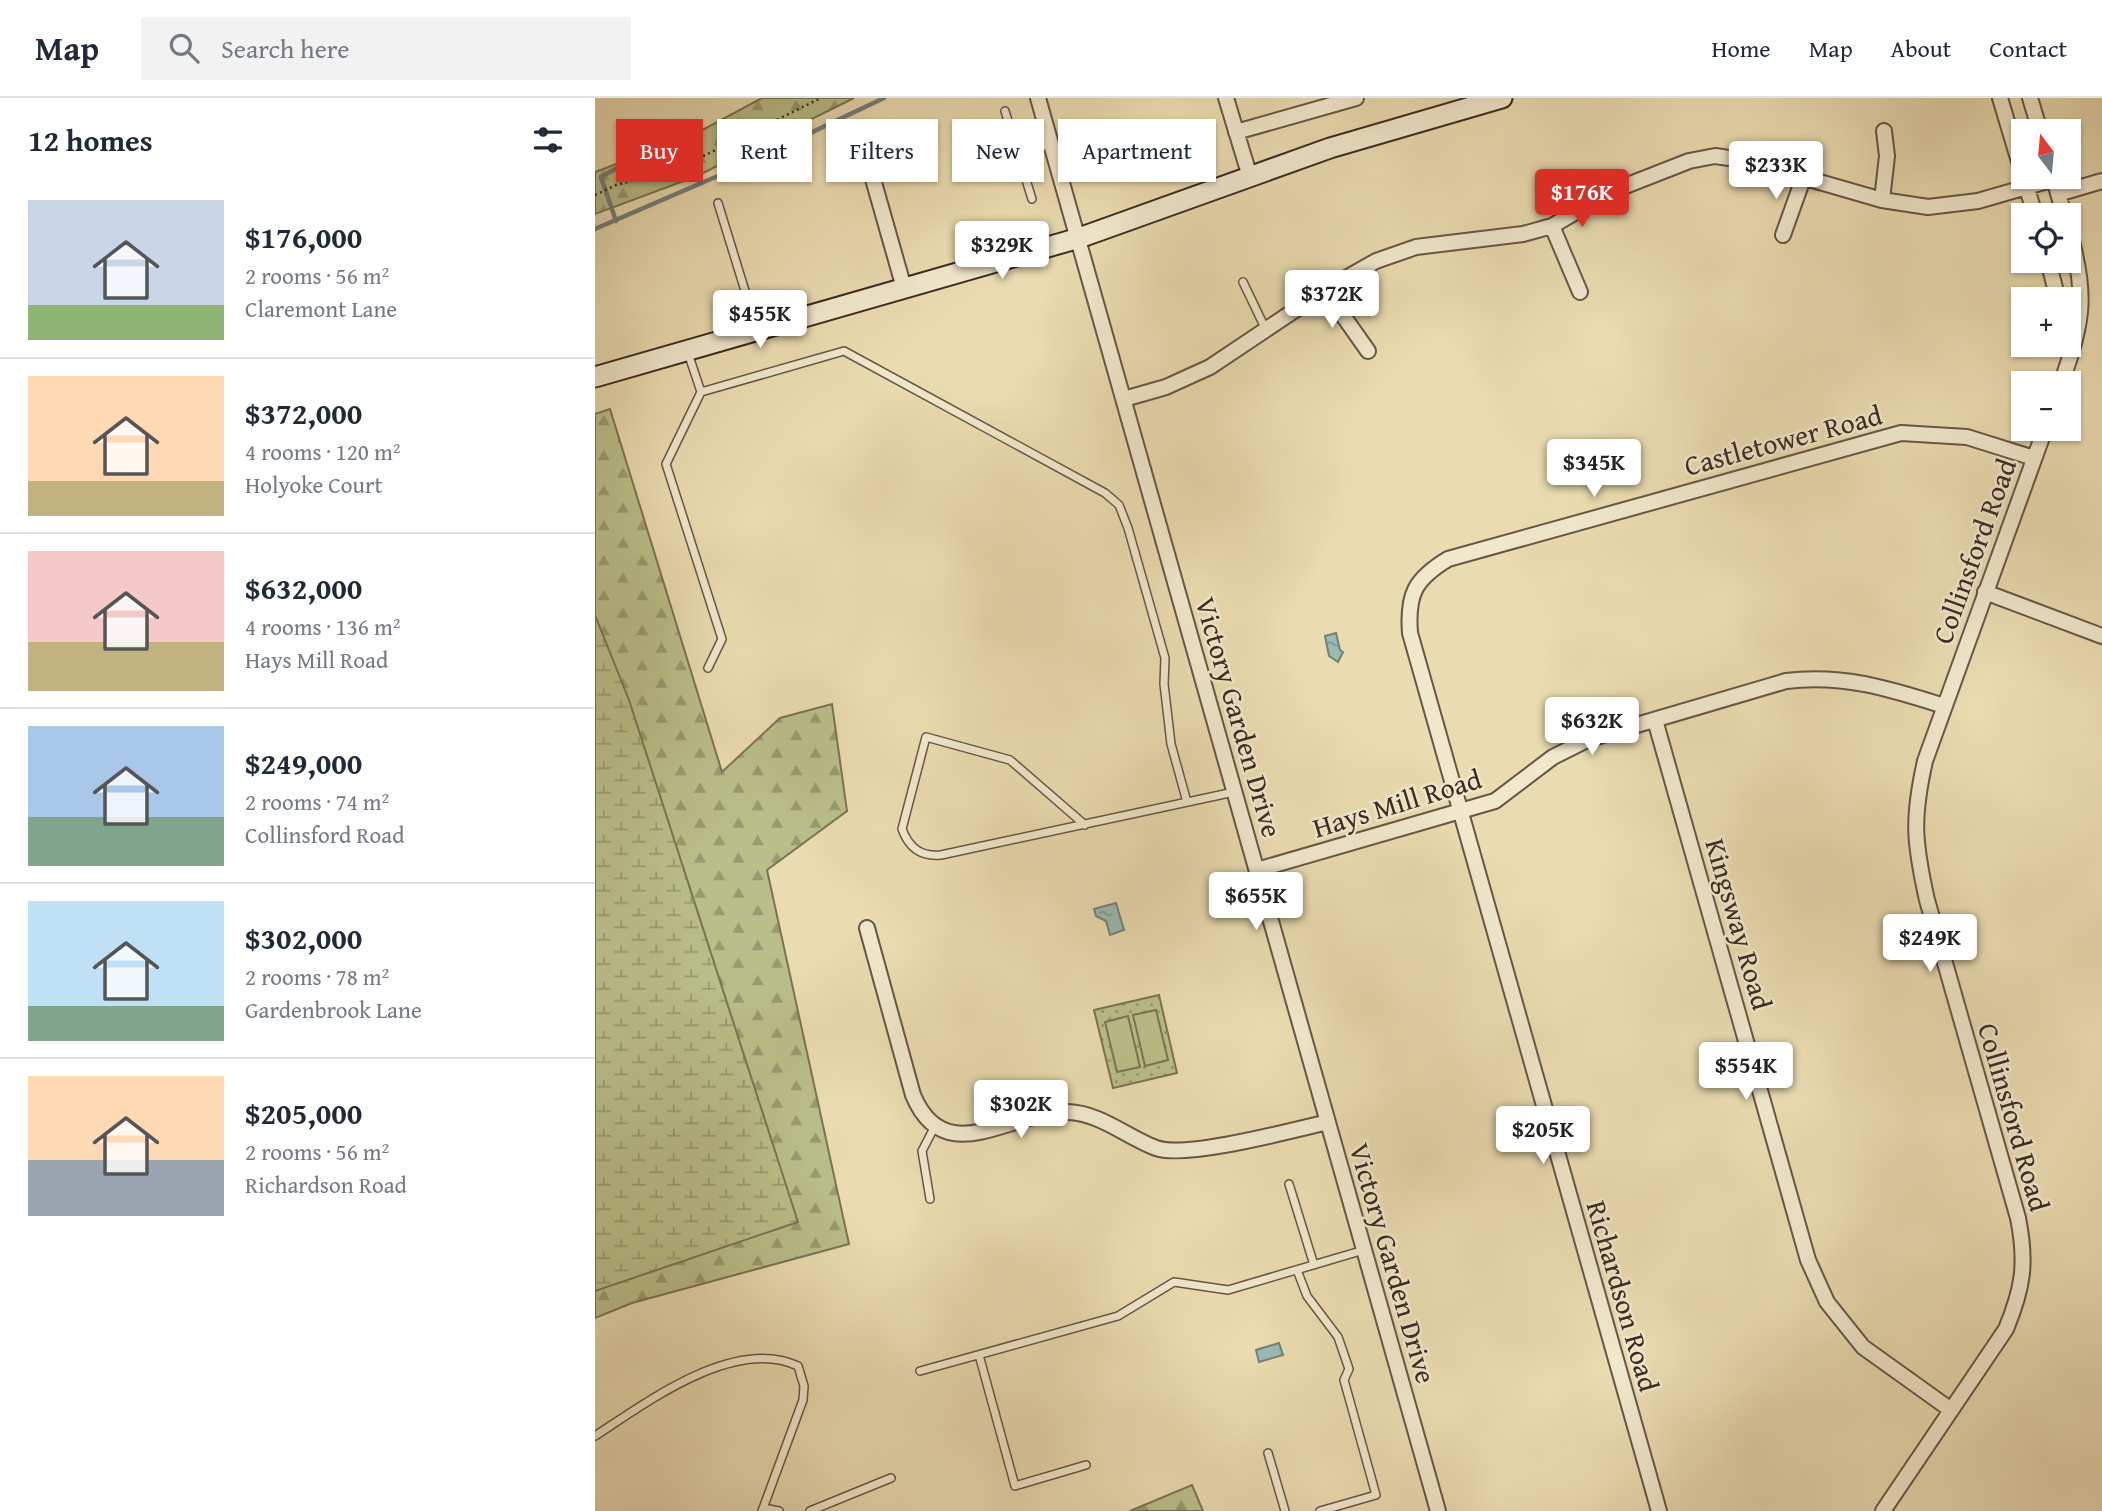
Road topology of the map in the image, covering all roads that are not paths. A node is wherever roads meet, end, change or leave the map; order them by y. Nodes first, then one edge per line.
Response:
1 (1038, 98) edge
2 (1226, 98) edge
3 (1356, 98) edge
4 (1501, 98) edge
5 (2000, 98) edge
6 (2030, 98) edge
7 (1005, 111) dead end
8 (1007, 119) edge
9 (2036, 119) edge
10 (2011, 123) edge
11 (1884, 131) dead end
12 (1236, 132) junction
13 (1051, 144) junction
14 (1044, 146) edge
15 (1250, 177) junction
16 (1803, 179) junction
17 (2102, 181) edge
18 (874, 182) edge
19 (1027, 182) edge
20 (2011, 184) edge
21 (2056, 189) edge
22 (2058, 194) junction
23 (1032, 200) dead end
24 (1882, 200) junction
25 (718, 203) dead end
26 (2061, 203) edge
27 (1552, 226) junction
28 (1783, 235) dead end
29 (1079, 238) junction
30 (1243, 282) dead end
31 (2081, 287) edge
32 (904, 288) junction
33 (1325, 290) junction
34 (1580, 292) dead end
35 (2081, 317) edge
36 (757, 330) junction
37 (1266, 330) junction
38 (687, 350) junction
39 (1368, 351) dead end
40 (595, 377) edge
41 (701, 392) junction
42 (1124, 399) junction
43 (2040, 441) edge
44 (2034, 458) junction
45 (1985, 592) junction
46 (2102, 636) edge
47 (708, 668) dead end
48 (1944, 706) junction
49 (1655, 720) junction
50 (1234, 792) junction
51 (1187, 802) junction
52 (1460, 812) junction
53 (1085, 825) junction
54 (1257, 870) junction
55 (867, 928) dead end
56 (1328, 1122) junction
57 (935, 1126) junction
58 (1289, 1184) dead end
59 (930, 1199) dead end
60 (1364, 1250) junction
61 (1314, 1265) junction
62 (1297, 1270) junction
63 (979, 1355) junction
64 (920, 1371) dead end
65 (1951, 1410) junction
66 (595, 1436) edge
67 (1268, 1453) dead end
68 (1086, 1465) dead end
69 (891, 1478) dead end
70 (762, 1509) edge
71 (779, 1511) edge
72 (810, 1511) edge
73 (1285, 1511) edge
74 (1320, 1511) edge
75 (1438, 1511) edge
76 (1659, 1511) edge
77 (1883, 1511) edge

1 - 13 street, Victory Garden Drive
2 - 12 street
3 - 12 street
4 - 15 main road
5 - 10 street
6 - 9 street
7 - 8 lane
11 - 24 street
12 - 15 street
13 - 14 lane
13 - 29 street, Victory Garden Drive
15 - 29 main road
16 - 24 street
16 - 27 street
16 - 28 street
17 - 22 street
18 - 32 street
19 - 23 lane
20 - 24 street
21 - 22 street
22 - 26 street
25 - 36 lane
27 - 33 street
27 - 34 street
29 - 32 main road
29 - 42 street, Victory Garden Drive
30 - 37 lane
31 - 35 street
32 - 36 main road
33 - 37 street
33 - 39 street
36 - 38 main road
37 - 42 street
38 - 40 main road
38 - 41 lane
41 - 47 lane
41 - 51 lane
42 - 50 street, Victory Garden Drive
43 - 44 street, Collinsford Road
44 - 45 street, Collinsford Road
44 - 52 street, Castletower Road
45 - 46 street
45 - 48 street, Collinsford Road
48 - 49 street, Hays Mill Road
48 - 65 street, Collinsford Road
49 - 52 street, Hays Mill Road
49 - 65 street, Kingsway Road
50 - 51 lane
50 - 54 street, Victory Garden Drive
51 - 53 lane
52 - 54 street, Hays Mill Road
52 - 76 street, Richardson Road
53 - 53 lane
54 - 56 street, Victory Garden Drive
55 - 57 street
56 - 57 street
56 - 60 street, Victory Garden Drive
57 - 59 lane
58 - 61 lane
60 - 61 lane
60 - 75 street, Victory Garden Drive
61 - 62 lane
62 - 63 lane
62 - 74 lane
63 - 64 lane
63 - 68 lane
65 - 77 street, Collinsford Road
66 - 70 lane
67 - 73 lane
69 - 72 lane
70 - 71 lane

